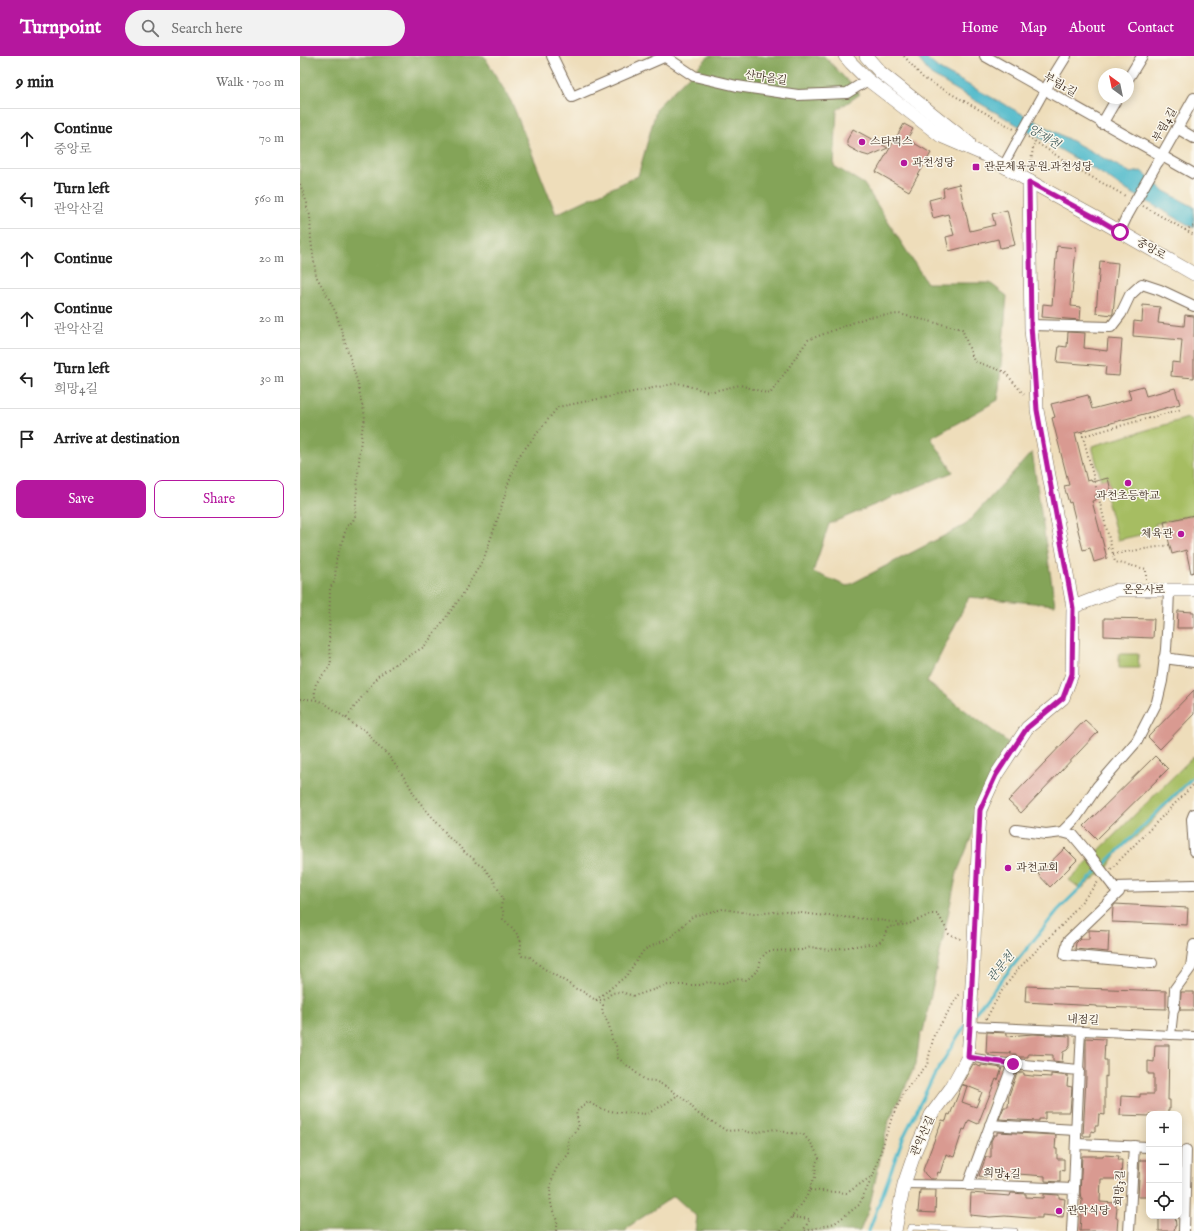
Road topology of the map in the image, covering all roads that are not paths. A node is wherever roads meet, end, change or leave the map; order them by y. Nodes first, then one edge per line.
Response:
1 (552, 56) edge
2 (664, 56) edge
3 (845, 56) edge
4 (866, 56) edge
5 (985, 56) edge
6 (1066, 56) edge
7 (1142, 56) edge
8 (1134, 70) edge
9 (868, 80) junction
10 (1044, 92) junction
11 (1194, 98) edge
12 (1114, 104) edge
13 (1102, 124) junction
14 (1177, 128) junction
15 (1194, 138) edge
16 (983, 154) junction
17 (1159, 160) junction
18 (1002, 166) junction
19 (1194, 174) edge
20 (1029, 182) junction
21 (1120, 232) junction
22 (1194, 274) edge
23 (1194, 306) edge
24 (1031, 325) junction
25 (1169, 590) junction
26 (1194, 590) edge
27 (1073, 608) junction
28 (1164, 658) junction
29 (1194, 662) edge
30 (1194, 814) edge
31 (1016, 830) dead end
32 (1062, 832) junction
33 (1194, 850) edge
34 (1194, 885) edge
35 (1114, 887) junction
36 (1194, 944) edge
37 (1152, 963) dead end
38 (1193, 968) edge
39 (1174, 1008) joint
40 (974, 1025) junction
41 (1081, 1031) junction
42 (1171, 1035) junction
43 (1194, 1036) edge
44 (968, 1057) junction
45 (1013, 1064) junction
46 (1079, 1070) junction
47 (990, 1125) junction
48 (1076, 1130) junction
49 (1076, 1144) junction
50 (1134, 1146) junction
51 (1146, 1147) edge
52 (1186, 1150) edge
53 (904, 1184) junction
54 (968, 1185) junction
55 (1074, 1189) junction
56 (895, 1231) edge
57 (910, 1231) edge
58 (1015, 1231) edge
59 (1072, 1231) edge
60 (1130, 1231) edge
61 (1184, 1231) edge

1 - 2 street, 산마을길
2 - 9 street, 산마을길
3 - 9 street, 중앙로
4 - 16 street, 중앙로
5 - 10 street, 부림1길
6 - 10 street
7 - 8 street
9 - 16 street, 중앙로
10 - 13 street, 부림1길
10 - 18 street, bridge
11 - 14 street, 부림4길
12 - 13 street
13 - 17 street, 부림1길
14 - 15 street
14 - 17 street, 부림4길
16 - 18 street, 중앙로
17 - 19 street, 부림1길
17 - 21 street, 부림4길, bridge
18 - 20 street, 중앙로
20 - 21 street, 중앙로
20 - 24 street
21 - 22 street, 중앙로
23 - 24 street
24 - 27 street
25 - 26 street, 온온사로
25 - 27 street, 온온사로
25 - 28 street
27 - 40 street, 관악산길
28 - 29 street
28 - 32 street
30 - 33 street
31 - 32 street
32 - 35 street, bridge
34 - 35 street
35 - 37 street
36 - 38 street
38 - 39 street
39 - 42 street
40 - 41 street, 내점길
40 - 44 street, 관악산길
41 - 42 street, 내점길
41 - 46 street
42 - 43 street, 내점길
44 - 45 street
44 - 53 street, 관악산길
45 - 46 street
45 - 47 street, 희망4길
46 - 48 street
47 - 48 street
47 - 54 street, 희망4길
48 - 49 street
49 - 50 street
49 - 55 street
50 - 51 street
50 - 60 street, 희망3길
52 - 61 street
53 - 54 street
53 - 56 street, 관악산길
54 - 55 street, 희망4길
55 - 59 street
57 - 58 lane

